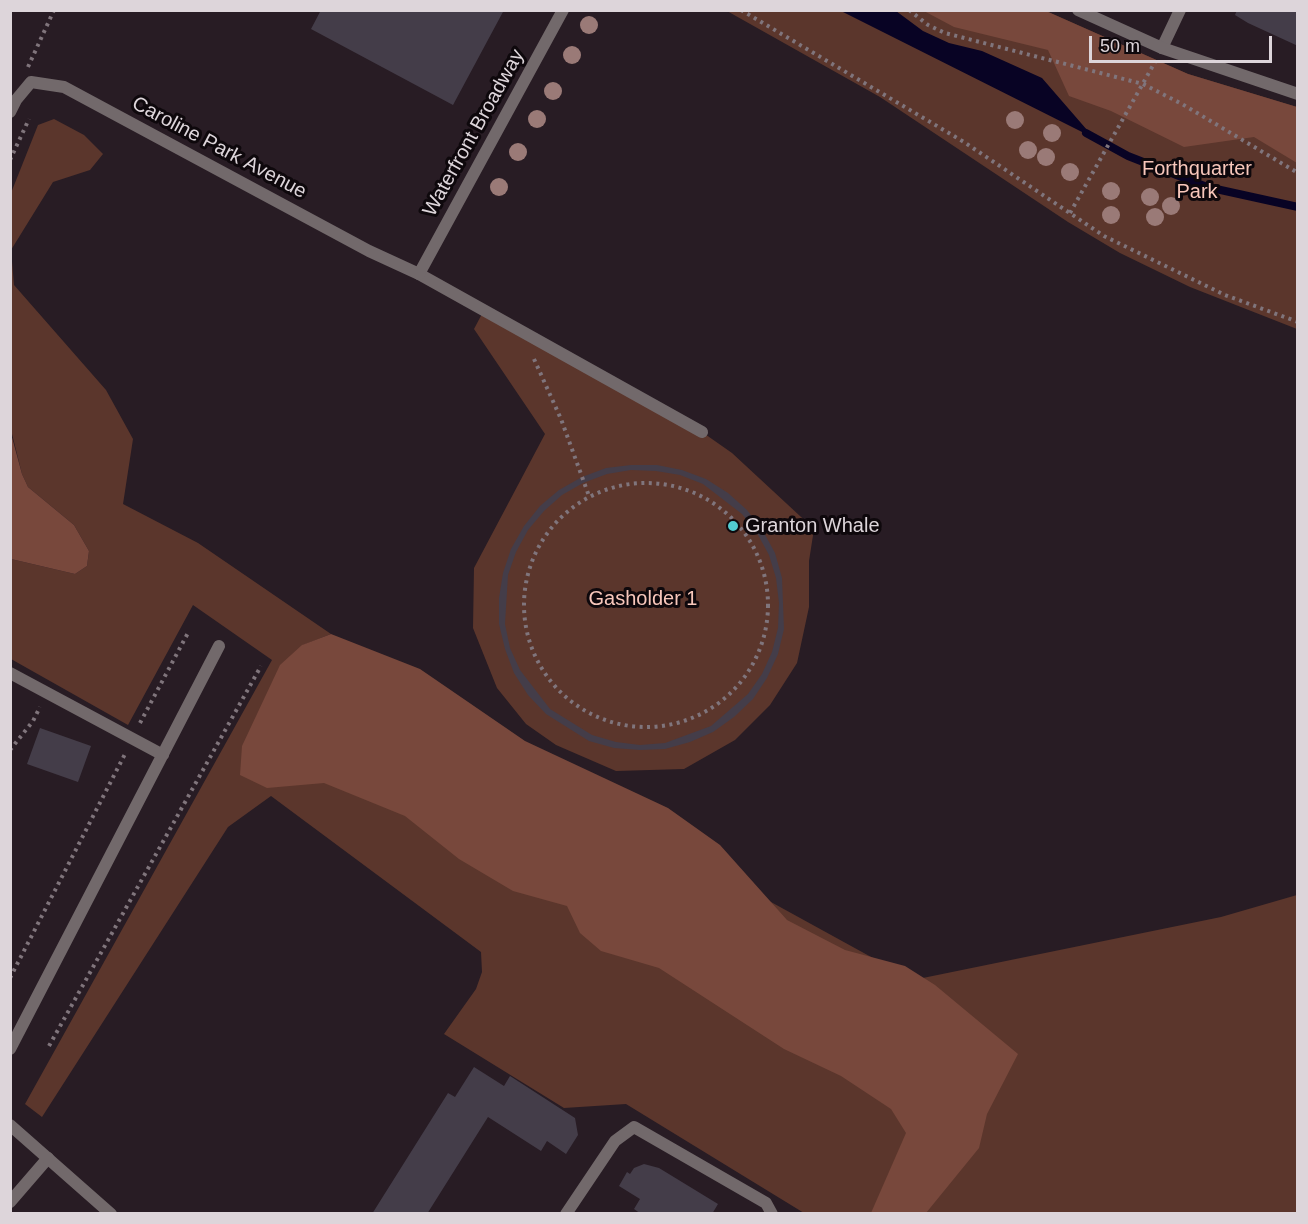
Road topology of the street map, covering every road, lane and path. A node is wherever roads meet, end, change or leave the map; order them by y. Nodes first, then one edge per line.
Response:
1 (54, 10) edge
2 (563, 10) edge
3 (741, 10) edge
4 (909, 10) edge
5 (1078, 10) edge
6 (1180, 10) edge
7 (1162, 48) junction
8 (31, 82) junction
9 (1143, 84) junction
10 (1298, 94) edge
11 (10, 112) edge
12 (32, 112) dead end
13 (10, 160) edge
14 (1298, 173) edge
15 (1070, 213) junction
16 (419, 274) junction
17 (1298, 322) edge
18 (528, 350) dead end
19 (702, 432) dead end
20 (590, 496) junction
21 (189, 631) dead end
22 (219, 646) dead end
23 (261, 666) dead end
24 (10, 673) edge
25 (47, 693) junction
26 (132, 739) junction
27 (10, 750) edge
28 (163, 755) junction
29 (10, 978) edge
30 (49, 1046) dead end
31 (10, 1049) edge
32 (10, 1125) edge
33 (48, 1158) junction
34 (10, 1202) edge
35 (111, 1214) edge
36 (566, 1214) edge
37 (772, 1214) edge

1 - 8 path
2 - 16 street, Waterfront Broadway
3 - 15 path
4 - 9 path
5 - 7 street
6 - 7 street
7 - 10 street
8 - 11 street
8 - 16 street, Caroline Park Avenue
9 - 14 path
9 - 15 path
12 - 13 path
15 - 17 path
16 - 19 street, Caroline Park Avenue
18 - 20 path
20 - 20 path
21 - 26 path
22 - 28 street
23 - 30 path
24 - 25 street
25 - 26 street
25 - 27 path
26 - 28 street
26 - 29 path
28 - 31 street
32 - 33 street
33 - 34 street
33 - 35 street
36 - 37 street

